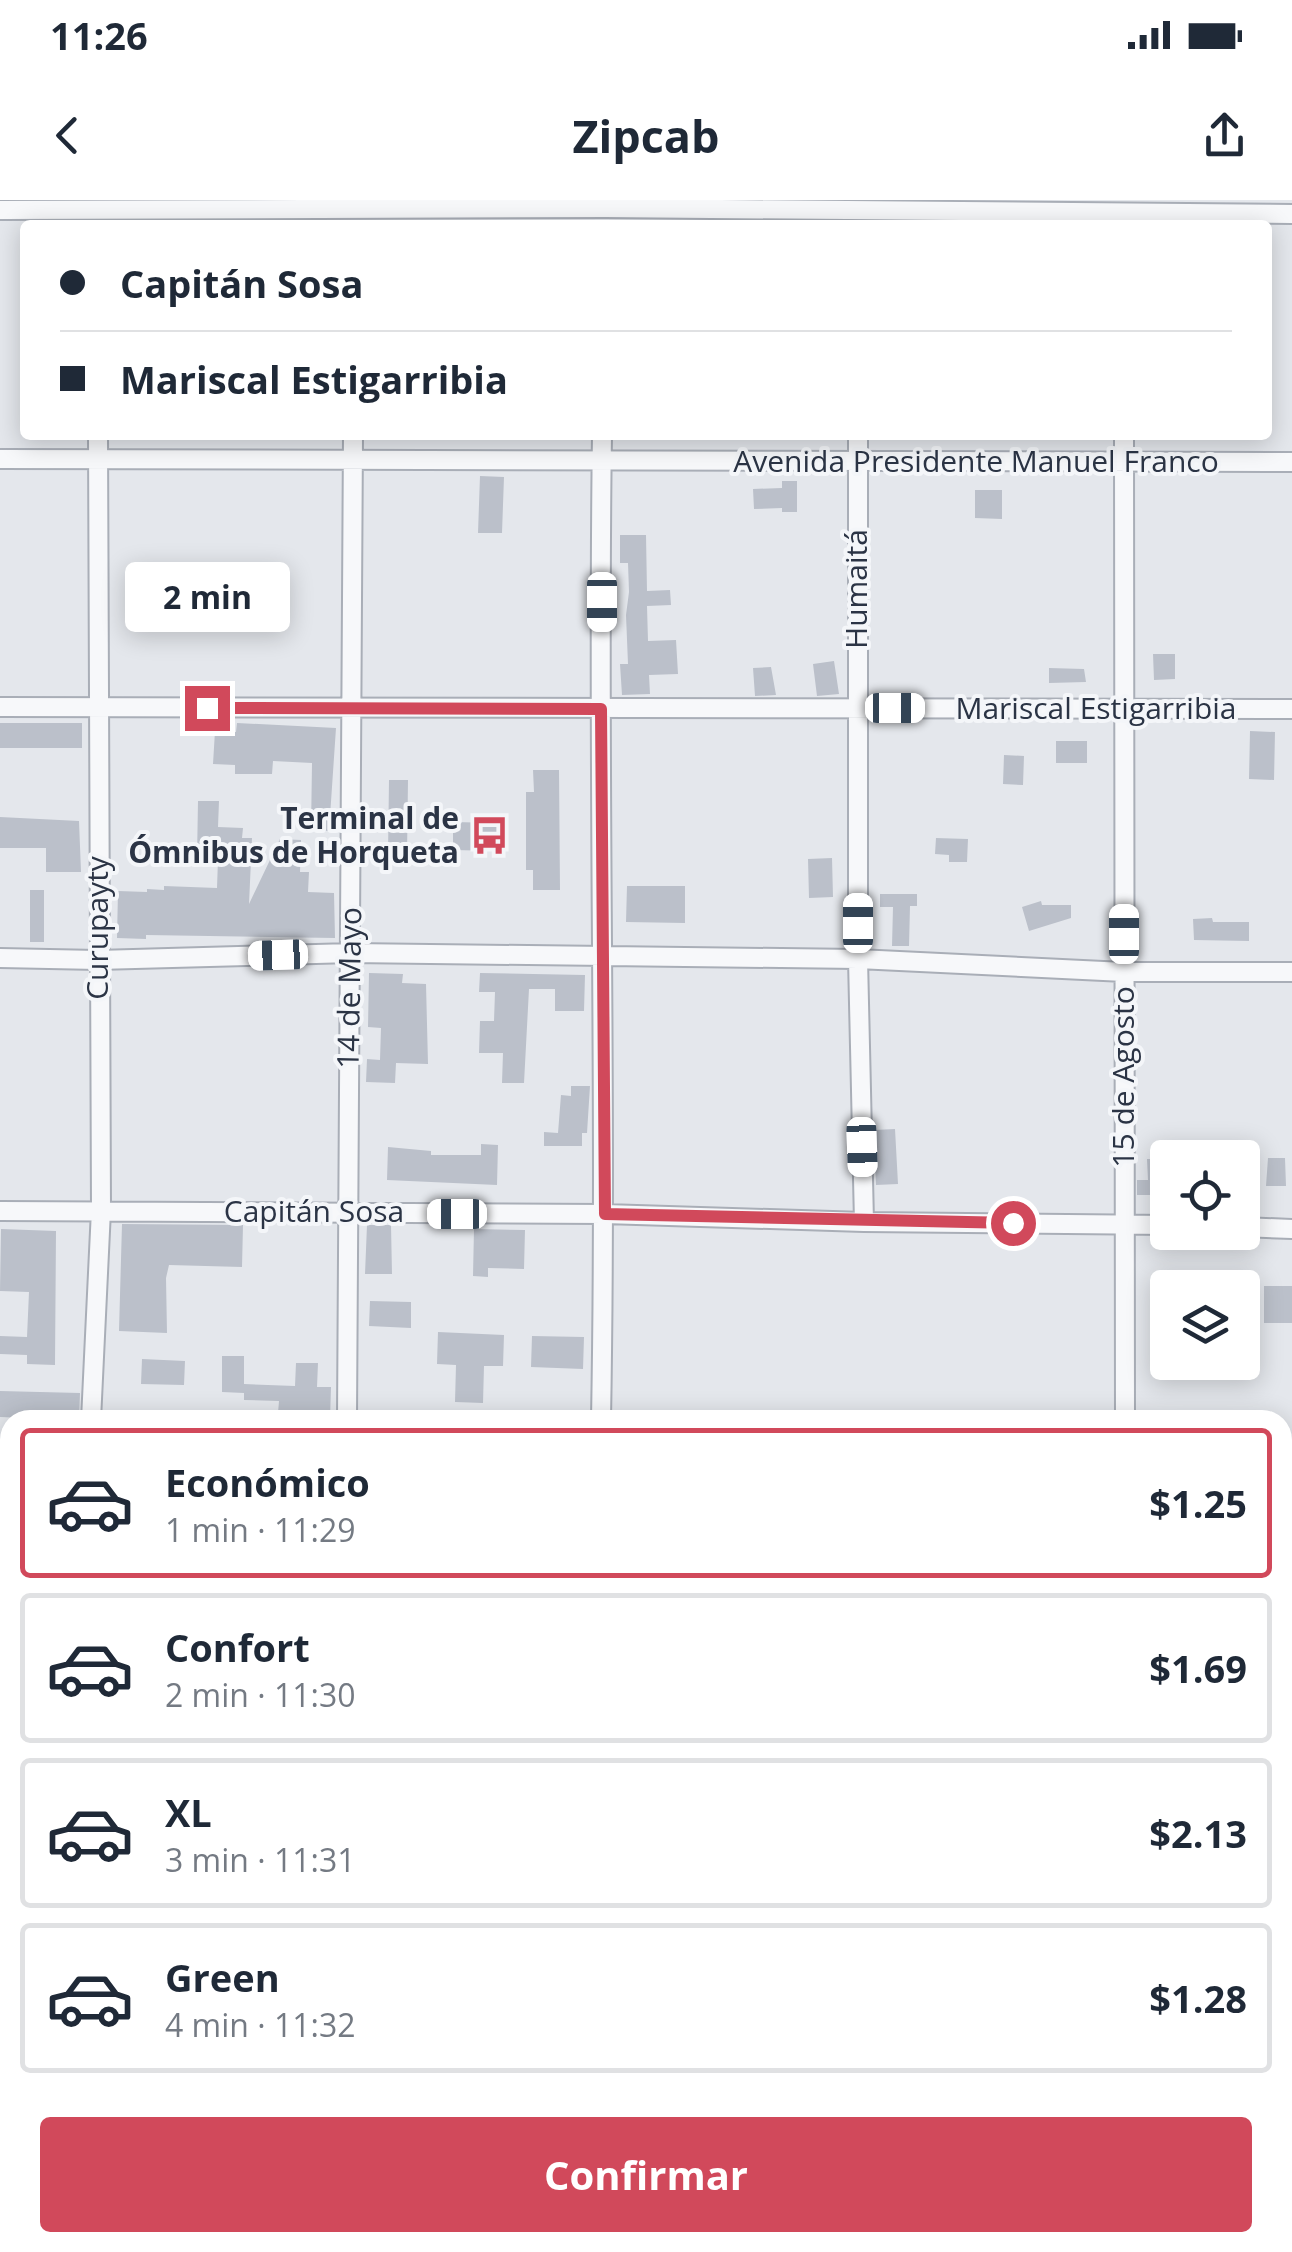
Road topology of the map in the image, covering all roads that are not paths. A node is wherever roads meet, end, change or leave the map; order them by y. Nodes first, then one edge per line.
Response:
1 (0, 210) edge
2 (355, 211) edge
3 (606, 211) edge
4 (101, 212) edge
5 (1292, 214) edge
6 (864, 219) edge
7 (1124, 219) edge
8 (98, 440) edge
9 (353, 440) edge
10 (602, 440) edge
11 (858, 440) edge
12 (1124, 440) edge
13 (0, 459) edge
14 (353, 459) junction
15 (97, 460) junction
16 (602, 460) junction
17 (1124, 462) junction
18 (1292, 462) edge
19 (857, 463) junction
20 (0, 706) edge
21 (97, 707) junction
22 (354, 708) junction
23 (1124, 708) junction
24 (601, 709) junction
25 (857, 709) junction
26 (1292, 709) edge
27 (350, 953) junction
28 (601, 956) junction
29 (0, 958) edge
30 (858, 959) junction
31 (98, 960) junction
32 (1124, 972) junction
33 (1292, 972) edge
34 (0, 1210) edge
35 (100, 1210) junction
36 (346, 1213) junction
37 (605, 1214) junction
38 (864, 1222) junction
39 (1124, 1224) junction
40 (1150, 1225) edge
41 (1260, 1228) edge
42 (1292, 1229) edge
43 (91, 1410) edge
44 (347, 1410) edge
45 (601, 1410) edge
46 (1125, 1410) edge

1 - 4 street
2 - 3 street
2 - 4 street
3 - 6 street
5 - 7 street
6 - 7 street
8 - 15 street, Curupayty
9 - 14 street, 14 de Mayo
10 - 16 street
11 - 19 street, Humaitá
12 - 17 street, 15 de Agosto
13 - 15 street, Avenida Presidente Manuel Franco
14 - 15 street, Avenida Presidente Manuel Franco
14 - 16 street, Avenida Presidente Manuel Franco
14 - 22 street, 14 de Mayo
15 - 21 street, Curupayty
16 - 19 street, Avenida Presidente Manuel Franco
16 - 24 street
17 - 18 street, Avenida Presidente Manuel Franco
17 - 19 street, Avenida Presidente Manuel Franco
17 - 23 street, 15 de Agosto
19 - 25 street, Humaitá
20 - 21 street, Mariscal Estigarribia
21 - 22 street, Mariscal Estigarribia
21 - 31 street, Curupayty
22 - 24 street, Mariscal Estigarribia
22 - 27 street, 14 de Mayo
23 - 25 street, Mariscal Estigarribia
23 - 26 street, Mariscal Estigarribia
23 - 32 street, 15 de Agosto
24 - 25 street, Mariscal Estigarribia
24 - 28 street
25 - 30 street, Humaitá
27 - 28 street
27 - 31 street
27 - 36 street, 14 de Mayo
28 - 30 street
28 - 37 street
29 - 31 street
30 - 32 street
30 - 38 street, Humaitá
31 - 35 street, Curupayty
32 - 33 street
32 - 39 street, 15 de Agosto
34 - 35 street, Capitán Sosa
35 - 36 street, Capitán Sosa
35 - 43 street, Curupayty
36 - 37 street, Capitán Sosa
36 - 44 street, 14 de Mayo
37 - 38 street, Capitán Sosa
37 - 45 street
38 - 39 street, Capitán Sosa
39 - 40 street, Capitán Sosa
39 - 46 street, 15 de Agosto
41 - 42 street

